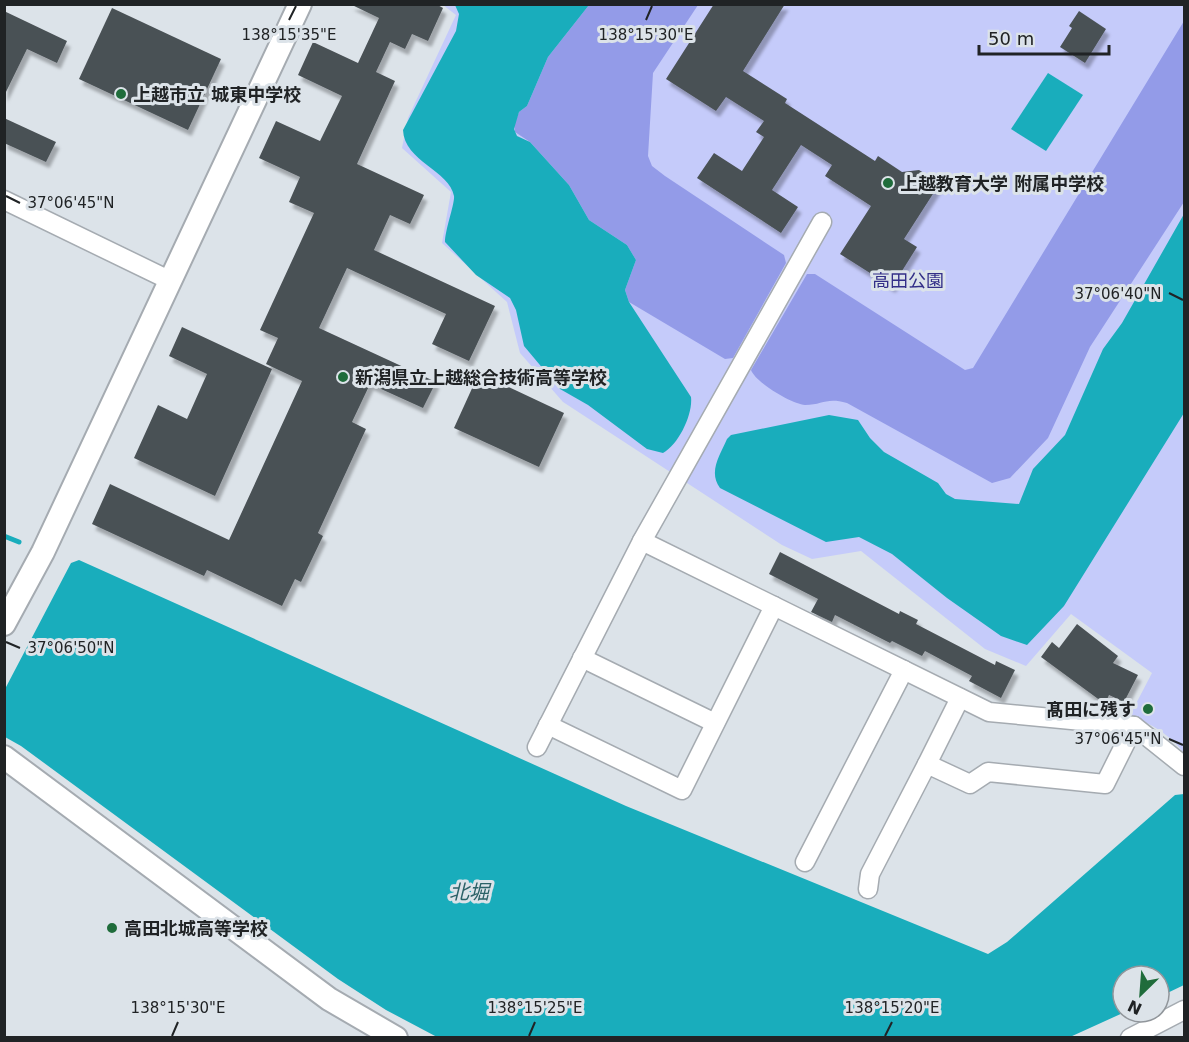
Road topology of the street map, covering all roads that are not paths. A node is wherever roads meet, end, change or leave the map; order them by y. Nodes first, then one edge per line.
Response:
1 (300, 4) edge
2 (4, 200) edge
3 (822, 222) dead end
4 (171, 281) junction
5 (642, 541) junction
6 (774, 606) junction
7 (8, 611) edge
8 (582, 658) junction
9 (904, 670) junction
10 (960, 698) junction
11 (715, 723) junction
12 (548, 725) junction
13 (1134, 726) junction
14 (537, 747) dead end
15 (4, 757) edge
16 (1183, 760) edge
17 (927, 765) junction
18 (805, 862) dead end
19 (868, 889) dead end
20 (1185, 1010) edge
21 (396, 1038) edge
22 (1130, 1038) edge

1 - 4 street
2 - 4 street
3 - 5 street
4 - 7 street
5 - 6 street
5 - 8 street
6 - 9 street
6 - 11 street
8 - 11 street
8 - 12 street
9 - 10 street
9 - 18 street
10 - 13 street
10 - 17 street
11 - 12 street
12 - 14 street
13 - 16 street
13 - 17 street
15 - 21 street
17 - 19 street
20 - 22 street

